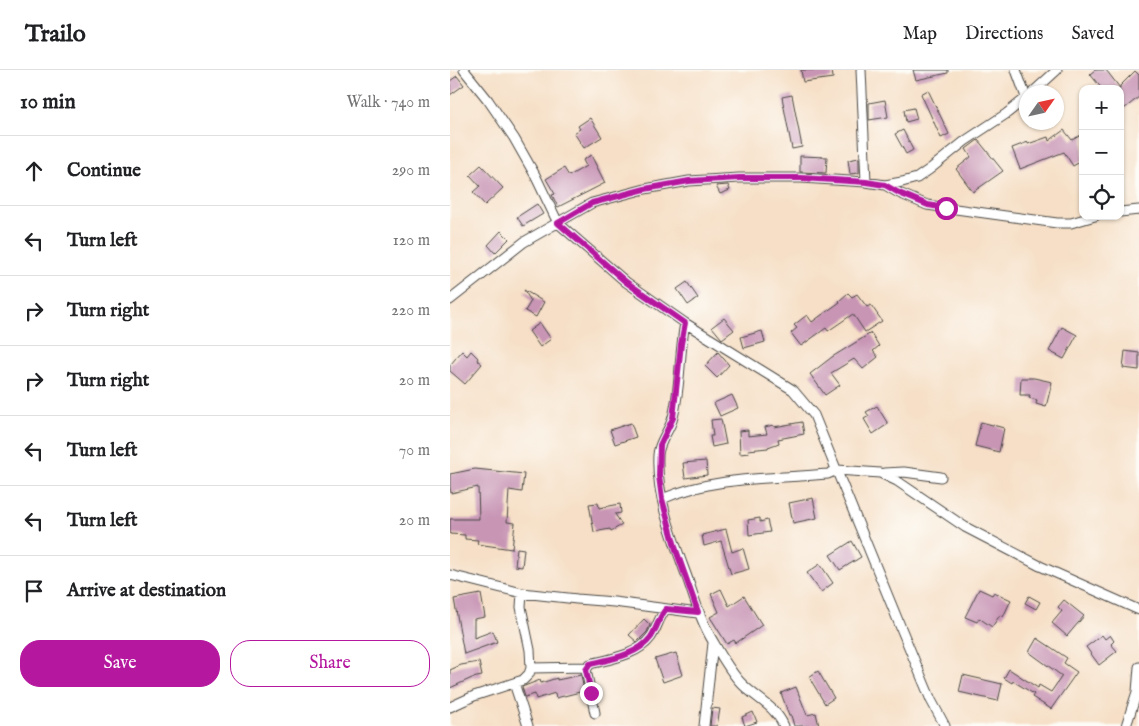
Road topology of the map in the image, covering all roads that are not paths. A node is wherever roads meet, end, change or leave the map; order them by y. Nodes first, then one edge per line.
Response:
1 (464, 70) edge
2 (861, 70) edge
3 (1016, 70) edge
4 (1057, 70) edge
5 (1022, 85) edge
6 (1040, 85) edge
7 (1019, 103) edge
8 (866, 182) junction
9 (885, 185) junction
10 (1139, 210) edge
11 (1124, 212) edge
12 (1081, 220) edge
13 (558, 223) junction
14 (450, 300) edge
15 (685, 323) junction
16 (837, 470) junction
17 (880, 473) junction
18 (941, 477) dead end
19 (662, 499) junction
20 (450, 575) edge
21 (522, 592) junction
22 (666, 609) junction
23 (1139, 610) edge
24 (698, 612) junction
25 (713, 643) junction
26 (587, 667) junction
27 (1139, 667) edge
28 (531, 668) junction
29 (514, 683) junction
30 (450, 707) edge
31 (595, 713) dead end
32 (528, 726) edge
33 (704, 726) edge
34 (784, 726) edge
35 (945, 726) edge
36 (1126, 726) edge

1 - 13 street
2 - 8 street
3 - 5 street
4 - 6 street
7 - 9 street
8 - 9 street
8 - 13 street
9 - 12 street
10 - 11 street
13 - 14 street
13 - 15 street
15 - 16 street
15 - 19 street
16 - 17 street
16 - 19 street
16 - 35 street
17 - 18 street
17 - 23 street
19 - 24 street
20 - 21 street
21 - 22 street
21 - 28 street
22 - 24 street
22 - 26 street
24 - 25 street
25 - 33 street
25 - 34 street
26 - 28 street
26 - 31 street
27 - 36 street
28 - 29 street
29 - 30 street
29 - 32 street

